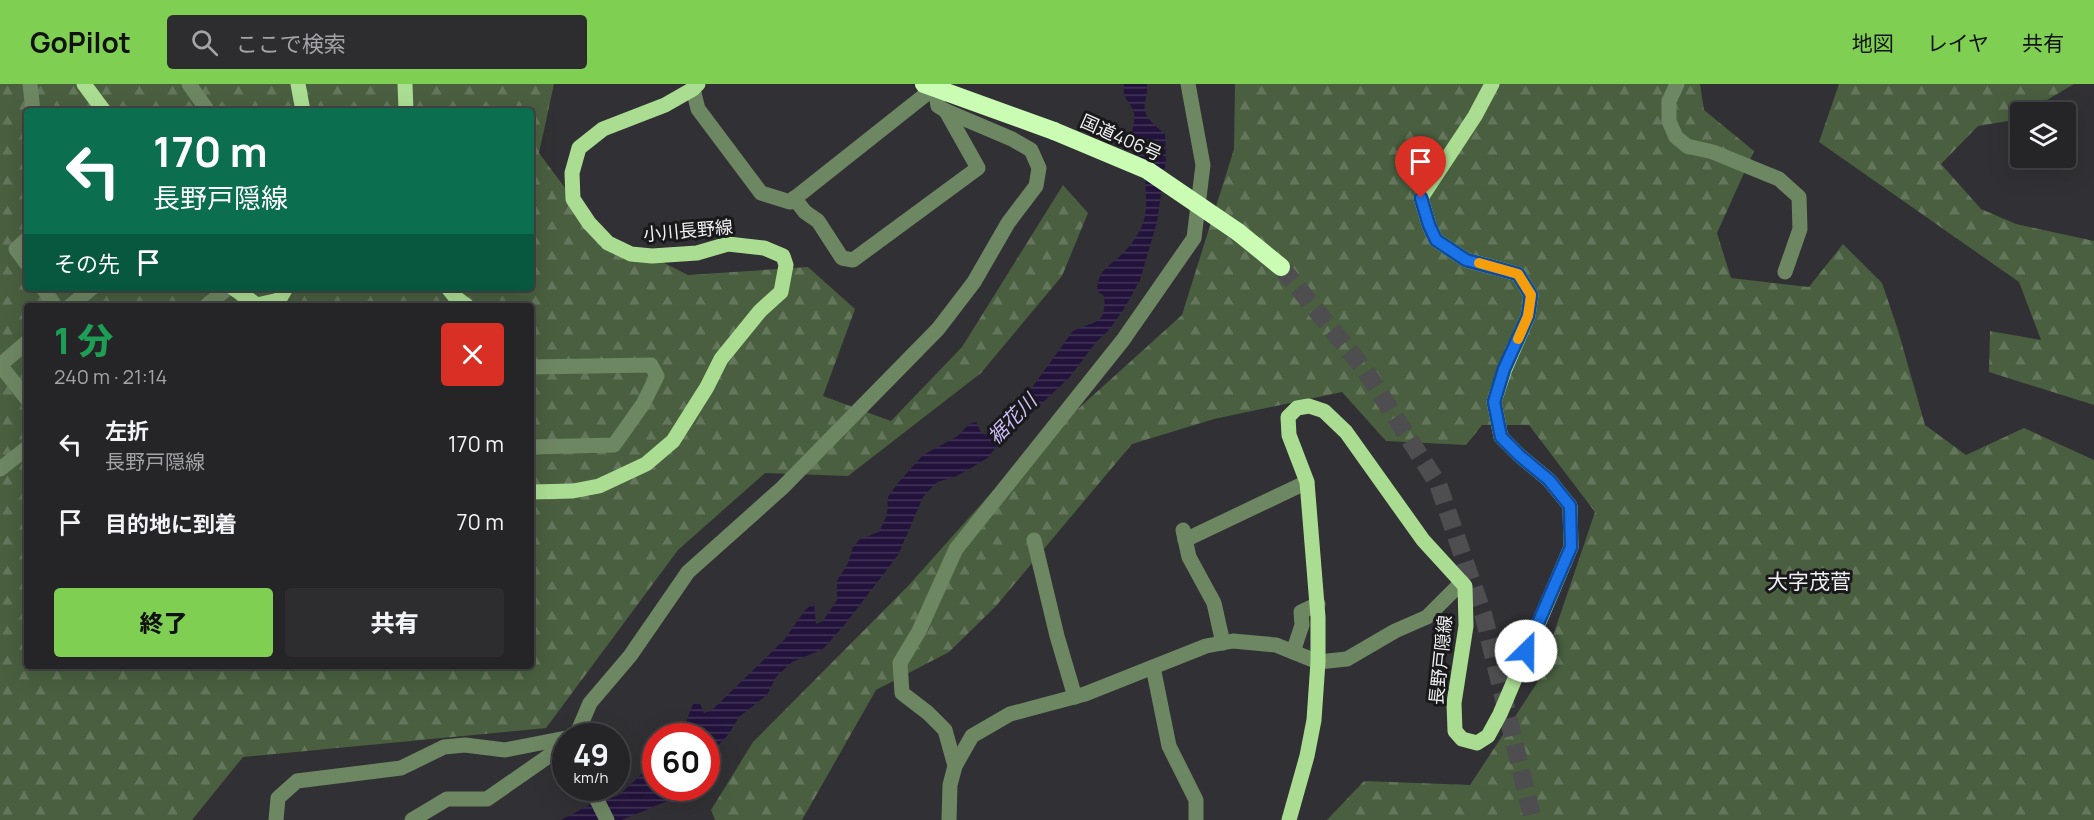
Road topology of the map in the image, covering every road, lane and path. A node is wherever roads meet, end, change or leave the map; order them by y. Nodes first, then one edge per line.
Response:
1 (30, 84) edge
2 (84, 84) edge
3 (189, 84) edge
4 (298, 84) edge
5 (405, 84) edge
6 (1188, 84) edge
7 (1492, 84) edge
8 (1677, 84) edge
9 (695, 86) edge
10 (930, 86) edge
11 (33, 108) edge
12 (102, 108) edge
13 (206, 108) edge
14 (302, 108) edge
15 (406, 108) edge
16 (946, 111) junction
17 (794, 198) junction
18 (24, 242) edge
19 (24, 260) edge
20 (1281, 267) tunnel mouth
21 (1785, 272) dead end
22 (88, 291) edge
23 (224, 291) edge
24 (237, 291) edge
25 (284, 291) edge
26 (450, 291) edge
27 (74, 303) edge
28 (210, 303) edge
29 (254, 303) edge
30 (266, 303) edge
31 (463, 303) edge
32 (24, 345) edge
33 (0, 365) edge
34 (534, 367) edge
35 (24, 395) edge
36 (534, 447) edge
37 (24, 450) edge
38 (0, 469) edge
39 (1307, 482) junction
40 (534, 492) edge
41 (1034, 540) dead end
42 (1462, 582) junction
43 (1318, 604) junction
44 (1223, 643) junction
45 (1293, 652) junction
46 (1318, 662) junction
47 (1153, 667) junction
48 (1075, 697) junction
49 (581, 723) edge
50 (552, 741) edge
51 (552, 754) edge
52 (955, 766) junction
53 (598, 801) edge
54 (276, 820) edge
55 (412, 820) edge
56 (607, 820) edge
57 (949, 820) edge
58 (1196, 820) edge
59 (1289, 820) edge

1 - 11 street
2 - 12 main road
3 - 13 street
4 - 14 main road
5 - 15 main road
6 - 52 street
7 - 42 main road, 長野戸隠線
8 - 21 street
9 - 17 street
9 - 40 main road, 小川長野線
10 - 16 street
10 - 17 street
10 - 20 highway, 国道406号, bridge
16 - 17 street
16 - 49 street
18 - 19 street
22 - 27 street
23 - 28 street
24 - 29 main road
25 - 30 main road
26 - 31 main road
32 - 33 street
33 - 35 street
34 - 36 street
37 - 38 street
39 - 42 main road
39 - 43 main road
39 - 44 street
41 - 48 street
42 - 46 street
43 - 45 street
43 - 46 main road
44 - 45 street
44 - 47 street
45 - 46 street
46 - 59 main road
47 - 48 street
47 - 58 street
48 - 52 street
50 - 54 street
51 - 55 street
52 - 57 street
53 - 56 street

